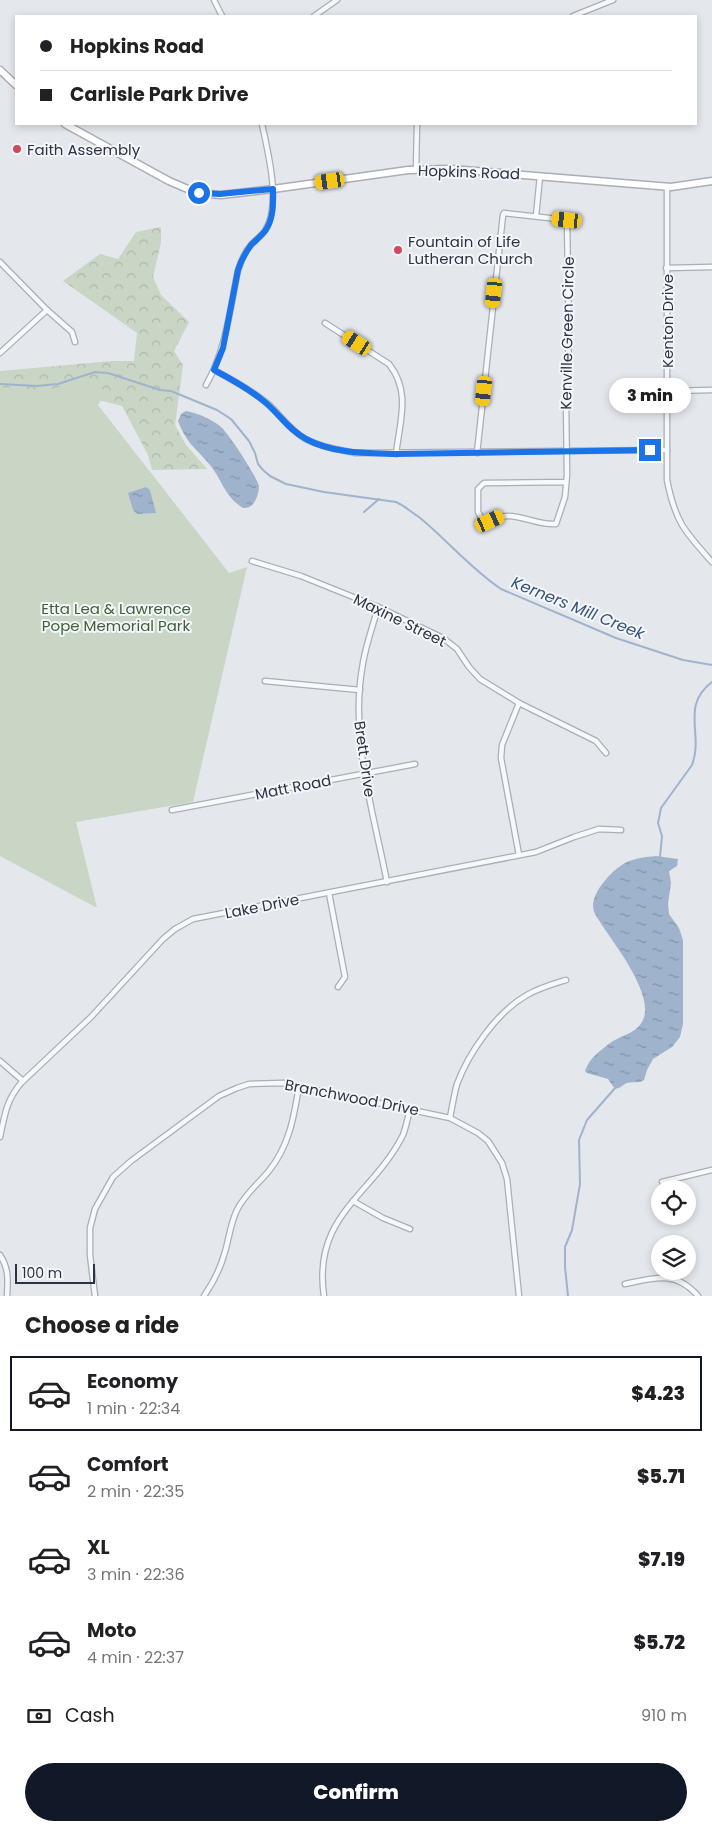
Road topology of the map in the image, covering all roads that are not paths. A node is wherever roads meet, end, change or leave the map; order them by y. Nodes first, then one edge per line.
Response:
1 (214, 0) edge
2 (337, 0) edge
3 (613, 0) edge
4 (222, 15) edge
5 (315, 15) edge
6 (576, 15) edge
7 (0, 70) edge
8 (15, 84) edge
9 (67, 125) edge
10 (262, 125) edge
11 (418, 125) edge
12 (416, 170) junction
13 (540, 176) junction
14 (712, 181) edge
15 (667, 186) junction
16 (273, 189) junction
17 (536, 216) junction
18 (0, 262) edge
19 (712, 267) edge
20 (666, 268) junction
21 (47, 310) junction
22 (325, 323) dead end
23 (75, 342) dead end
24 (0, 354) edge
25 (214, 370) junction
26 (206, 385) dead end
27 (712, 390) edge
28 (667, 391) junction
29 (667, 450) junction
30 (566, 452) junction
31 (477, 453) junction
32 (396, 454) junction
33 (566, 482) junction
34 (252, 562) dead end
35 (712, 562) edge
36 (378, 607) junction
37 (265, 681) dead end
38 (360, 690) junction
39 (519, 703) junction
40 (606, 753) dead end
41 (415, 764) dead end
42 (365, 774) junction
43 (172, 810) dead end
44 (621, 830) dead end
45 (519, 855) junction
46 (388, 882) junction
47 (329, 893) junction
48 (566, 980) dead end
49 (338, 987) dead end
50 (0, 1061) edge
51 (23, 1081) junction
52 (299, 1086) junction
53 (410, 1108) junction
54 (450, 1118) junction
55 (0, 1137) edge
56 (712, 1170) edge
57 (670, 1180) edge
58 (353, 1201) junction
59 (410, 1229) dead end
60 (0, 1255) edge
61 (625, 1284) dead end
62 (7, 1296) edge
63 (95, 1296) edge
64 (204, 1296) edge
65 (324, 1296) edge
66 (519, 1296) edge
67 (698, 1296) edge

1 - 4 street
2 - 5 street
3 - 6 street
7 - 8 main road
9 - 16 main road, Hopkins Road
10 - 16 street
11 - 12 street
12 - 13 main road, Hopkins Road
12 - 16 main road, Hopkins Road
13 - 15 main road, Hopkins Road
13 - 17 street
14 - 15 main road, Hopkins Road
15 - 20 street, Kenton Drive
16 - 25 street
17 - 30 street, Kenville Green Circle
17 - 31 street, Kenville Green Circle
18 - 21 street
19 - 20 street
20 - 28 street, Kenton Drive
21 - 23 street
21 - 24 street
22 - 32 street
25 - 26 street
25 - 32 street
27 - 28 street
28 - 29 street, Kenton Drive
29 - 30 street
29 - 35 street, Kenton Drive
30 - 31 street
30 - 33 street
31 - 32 street
33 - 33 street
34 - 36 street, Maxine Street
36 - 38 street, Brett Drive
36 - 39 street, Maxine Street
37 - 38 street
38 - 42 street, Brett Drive
39 - 40 street, Maxine Street
39 - 45 street
41 - 42 street, Matt Road
42 - 43 street, Matt Road
42 - 46 street, Brett Drive
44 - 45 street, Lake Drive
45 - 46 street, Lake Drive
46 - 47 street, Lake Drive
47 - 49 street
47 - 51 street, Lake Drive
48 - 54 street
50 - 51 street
51 - 55 street, Lake Drive
52 - 53 street, Branchwood Drive
52 - 63 street, Branchwood Drive
52 - 64 street
53 - 54 street, Branchwood Drive
53 - 58 street
54 - 66 street, Branchwood Drive
56 - 57 street
58 - 59 street
58 - 65 street
60 - 62 street
61 - 67 street

